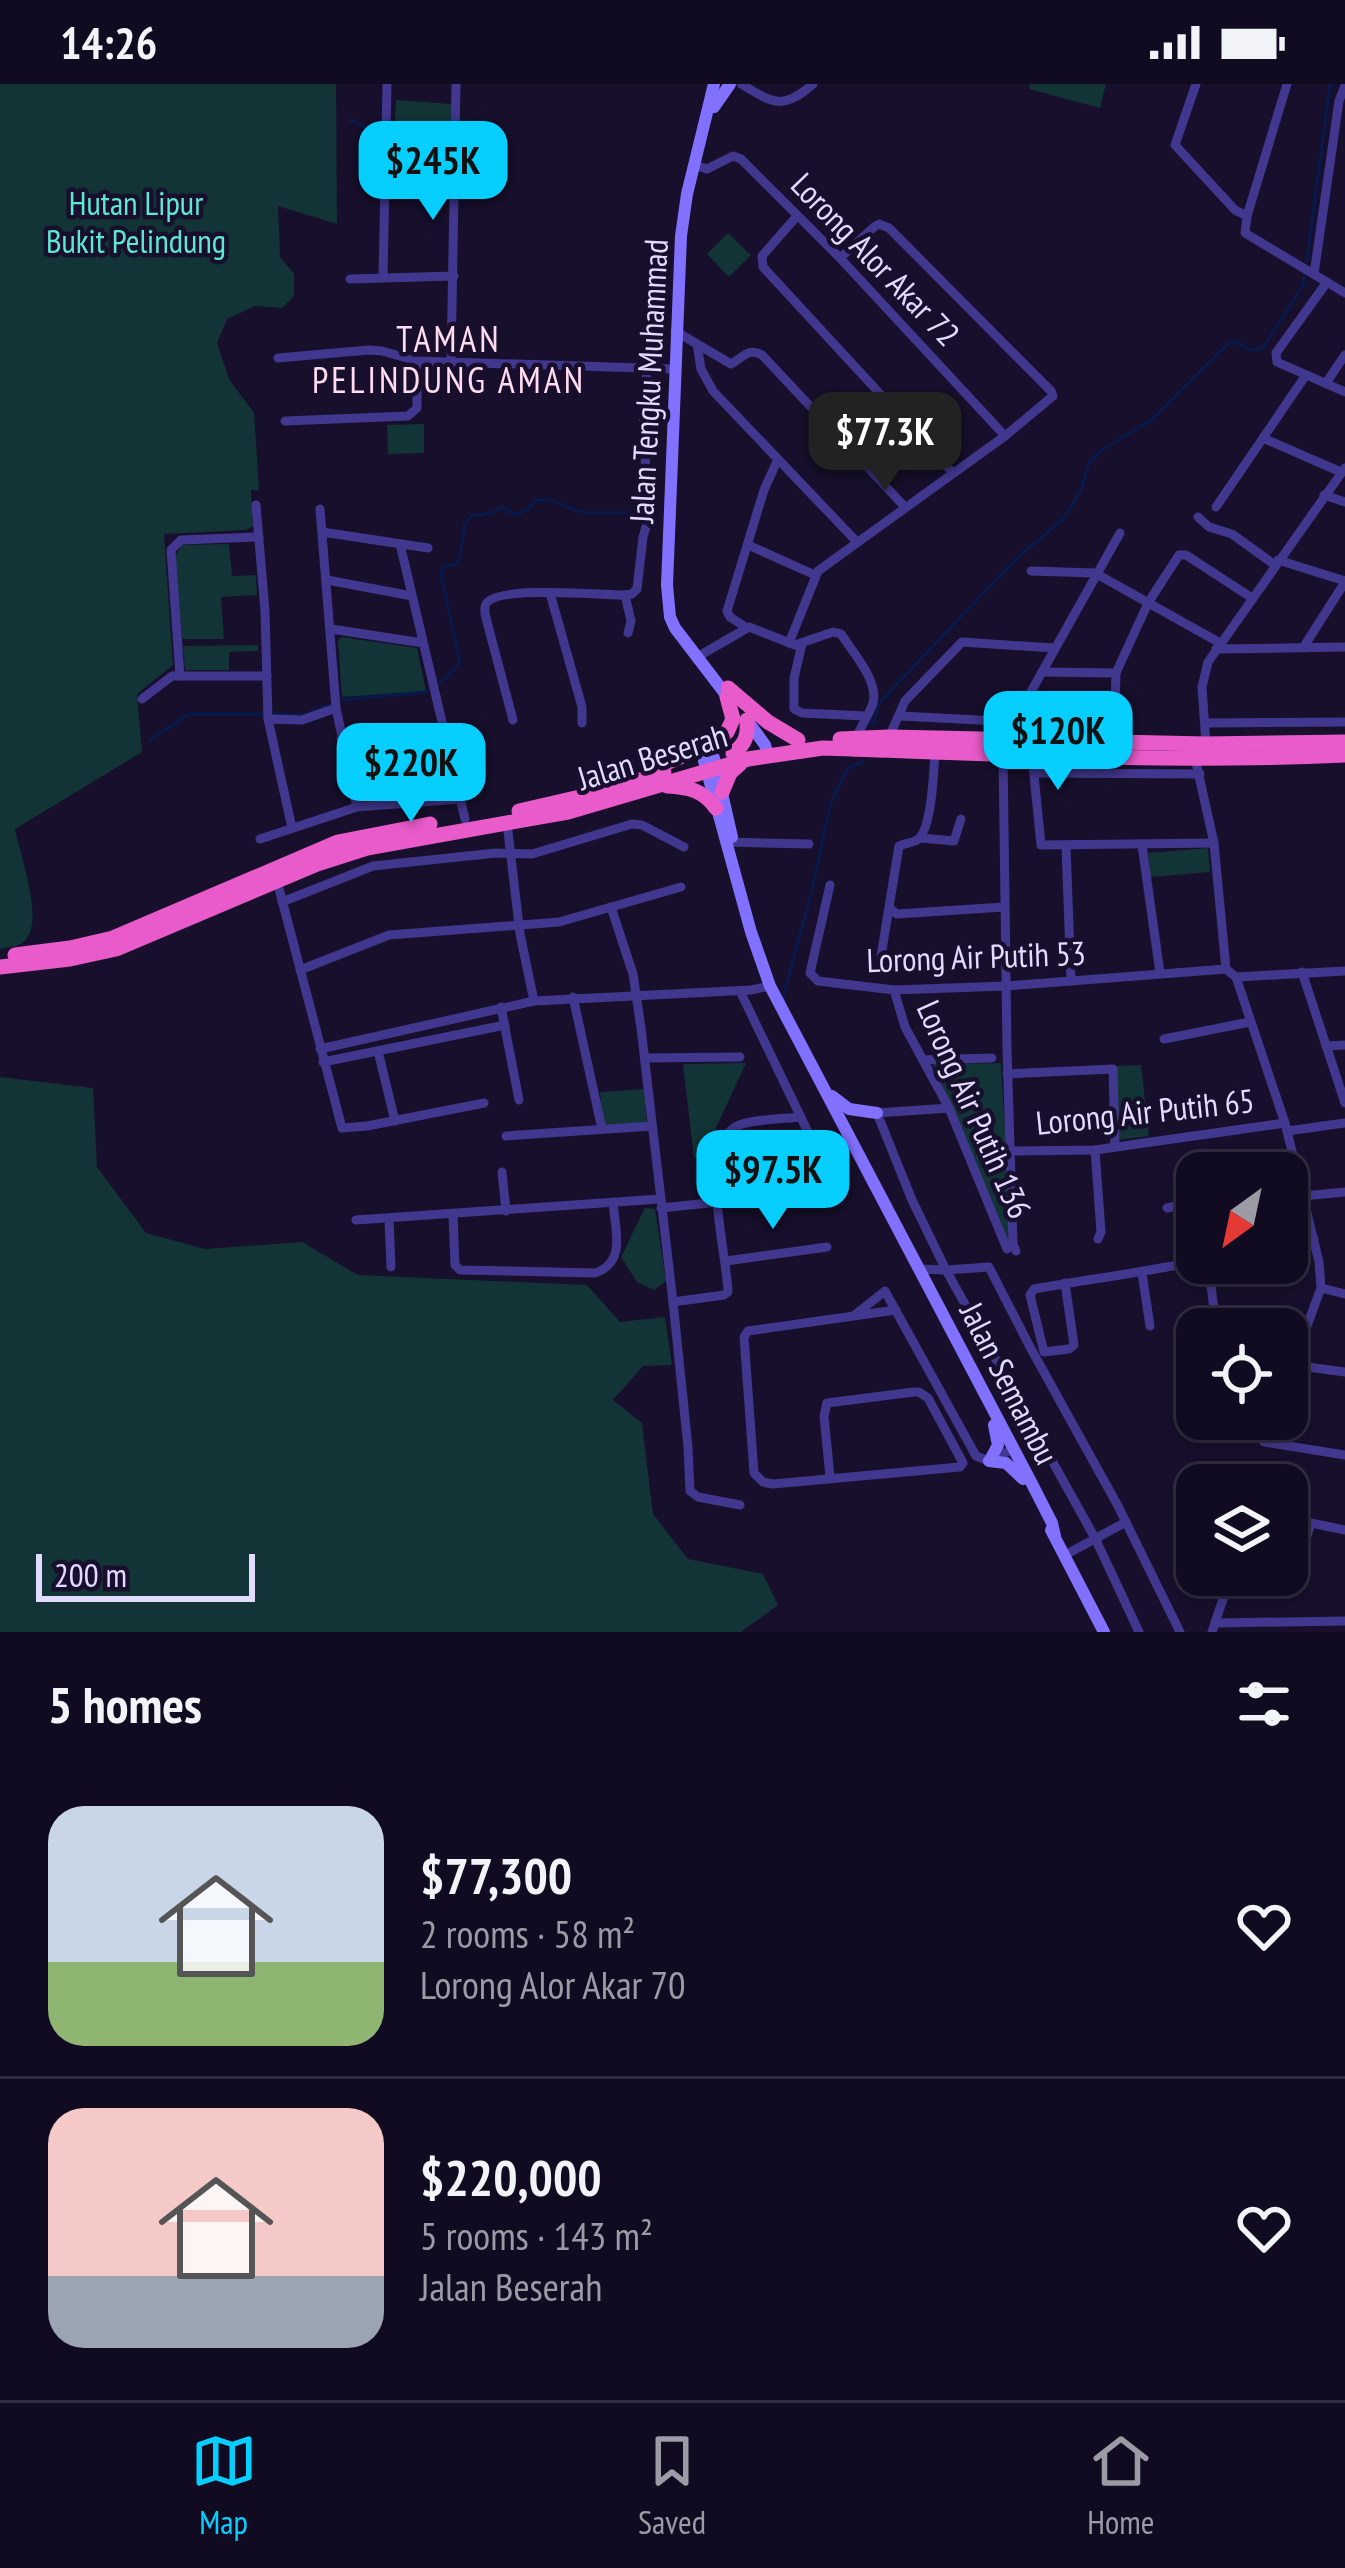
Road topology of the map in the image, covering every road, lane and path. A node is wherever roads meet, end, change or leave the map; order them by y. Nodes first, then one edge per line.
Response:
1 (387, 84) edge
2 (456, 84) edge
3 (714, 84) edge
4 (730, 84) edge
5 (741, 84) edge
6 (813, 84) edge
7 (1196, 84) edge
8 (1287, 84) edge
9 (1345, 86) edge
10 (706, 120) junction
11 (694, 165) junction
12 (1327, 189) junction
13 (1345, 192) edge
14 (797, 216) junction
15 (1246, 216) junction
16 (840, 258) junction
17 (1314, 274) junction
18 (454, 276) junction
19 (383, 278) junction
20 (350, 280) dead end
21 (1327, 282) junction
22 (1345, 293) edge
23 (675, 331) junction
24 (697, 344) junction
25 (1345, 355) edge
26 (278, 358) dead end
27 (417, 361) junction
28 (451, 362) junction
29 (647, 368) junction
30 (674, 369) junction
31 (1306, 375) junction
32 (1326, 383) junction
33 (1345, 392) edge
34 (285, 421) dead end
35 (1005, 436) junction
36 (1263, 438) junction
37 (778, 459) junction
38 (1343, 470) edge
39 (953, 473) junction
40 (1324, 495) junction
41 (1345, 502) edge
42 (256, 505) dead end
43 (905, 507) junction
44 (1216, 507) dead end
45 (320, 509) dead end
46 (1198, 517) dead end
47 (322, 532) junction
48 (1120, 533) dead end
49 (259, 537) junction
50 (857, 542) junction
51 (400, 544) junction
52 (748, 545) junction
53 (428, 548) dead end
54 (1276, 562) junction
55 (1030, 571) dead end
56 (1096, 573) junction
57 (815, 575) junction
58 (327, 580) junction
59 (1345, 581) edge
60 (550, 593) junction
61 (625, 595) junction
62 (412, 596) junction
63 (1252, 598) junction
64 (1148, 603) junction
65 (747, 628) junction
66 (331, 629) junction
67 (628, 633) dead end
68 (423, 643) junction
69 (789, 643) junction
70 (802, 644) junction
71 (1218, 646) junction
72 (1345, 647) edge
73 (1054, 648) junction
74 (1303, 648) junction
75 (698, 660) junction
76 (1042, 672) junction
77 (1116, 673) junction
78 (180, 676) junction
79 (267, 676) junction
80 (728, 693) junction
81 (142, 699) dead end
82 (336, 707) junction
83 (865, 716) junction
84 (901, 716) junction
85 (268, 719) junction
86 (513, 720) dead end
87 (747, 720) junction
88 (1018, 722) junction
89 (1291, 722) junction
90 (1345, 722) edge
91 (583, 723) dead end
92 (1206, 723) junction
93 (444, 730) junction
94 (889, 737) junction
95 (341, 739) junction
96 (856, 739) junction
97 (798, 740) junction
98 (1114, 740) junction
99 (1345, 742) edge
100 (1289, 744) junction
101 (1008, 748) junction
102 (771, 749) junction
103 (935, 751) junction
104 (1345, 755) edge
105 (741, 756) junction
106 (1200, 759) junction
107 (710, 764) junction
108 (1033, 764) junction
109 (656, 785) junction
110 (460, 799) junction
111 (719, 800) junction
112 (566, 802) junction
113 (357, 807) junction
114 (465, 819) junction
115 (961, 819) dead end
116 (507, 823) junction
117 (292, 828) junction
118 (920, 838) junction
119 (260, 839) dead end
120 (1214, 843) junction
121 (808, 844) dead end
122 (1142, 845) junction
123 (730, 846) junction
124 (1066, 846) junction
125 (684, 847) dead end
126 (511, 854) junction
127 (277, 881) junction
128 (830, 885) dead end
129 (681, 887) dead end
130 (282, 902) junction
131 (611, 907) junction
132 (1004, 908) junction
133 (890, 909) junction
134 (520, 926) junction
135 (881, 956) dead end
136 (0, 957) edge
137 (0, 967) edge
138 (300, 970) junction
139 (1345, 970) edge
140 (1302, 972) junction
141 (1160, 973) junction
142 (1231, 973) junction
143 (1071, 981) junction
144 (770, 986) junction
145 (1006, 986) junction
146 (894, 990) junction
147 (740, 991) junction
148 (636, 994) junction
149 (573, 998) junction
150 (534, 1001) junction
151 (501, 1007) junction
152 (1250, 1022) junction
153 (505, 1024) junction
154 (1164, 1039) dead end
155 (1345, 1045) edge
156 (1326, 1046) junction
157 (320, 1049) junction
158 (378, 1052) junction
159 (645, 1058) junction
160 (740, 1058) dead end
161 (992, 1058) dead end
162 (808, 1060) junction
163 (923, 1060) junction
164 (323, 1062) junction
165 (1007, 1074) junction
166 (519, 1100) dead end
167 (484, 1102) dead end
168 (1345, 1103) edge
169 (949, 1108) junction
170 (878, 1113) junction
171 (801, 1117) junction
172 (395, 1121) junction
173 (1345, 1124) edge
174 (652, 1126) junction
175 (1286, 1127) junction
176 (602, 1129) junction
177 (506, 1136) dead end
178 (1115, 1147) junction
179 (1095, 1150) junction
180 (1010, 1151) junction
181 (1292, 1152) edge
182 (502, 1172) dead end
183 (1345, 1192) edge
184 (1308, 1196) edge
185 (718, 1199) junction
186 (613, 1202) junction
187 (661, 1204) junction
188 (1176, 1206) edge
189 (1167, 1208) dead end
190 (506, 1210) junction
191 (453, 1215) junction
192 (1308, 1216) edge
193 (389, 1219) junction
194 (356, 1220) dead end
195 (1099, 1239) dead end
196 (1314, 1239) junction
197 (1308, 1240) edge
198 (826, 1246) dead end
199 (726, 1261) junction
200 (916, 1263) junction
201 (1176, 1266) edge
202 (391, 1268) dead end
203 (946, 1270) junction
204 (1142, 1273) junction
205 (1065, 1283) junction
206 (1321, 1288) junction
207 (1345, 1294) edge
208 (673, 1302) junction
209 (896, 1310) junction
210 (851, 1316) junction
211 (1308, 1324) edge
212 (1150, 1326) dead end
213 (1044, 1352) junction
214 (1308, 1367) edge
215 (1345, 1372) edge
216 (1047, 1378) junction
217 (994, 1424) junction
218 (1265, 1440) edge
219 (1012, 1450) junction
220 (1345, 1455) edge
221 (990, 1461) junction
222 (830, 1478) junction
223 (1023, 1479) junction
224 (740, 1505) dead end
225 (1126, 1522) junction
226 (1308, 1522) edge
227 (1311, 1523) junction
228 (1345, 1530) edge
229 (1308, 1533) edge
230 (1054, 1536) junction
231 (1095, 1538) junction
232 (1065, 1555) junction
233 (1223, 1596) edge
234 (1345, 1621) edge
235 (1214, 1628) edge
236 (1104, 1632) edge
237 (1139, 1632) edge
238 (1180, 1632) edge

1 - 19 street
2 - 18 street
3 - 10 main road, Jalan Tengku Muhammad
4 - 10 main road
5 - 6 street
7 - 15 street
8 - 15 street
9 - 12 street
10 - 11 main road, Jalan Tengku Muhammad
11 - 14 street, Lorong Alor Akar 72
11 - 23 main road, Jalan Tengku Muhammad
12 - 13 street
12 - 17 street
14 - 16 street, Lorong Alor Akar 72
14 - 39 street
15 - 17 street
16 - 35 street, Lorong Alor Akar 72
16 - 35 street
17 - 21 street
18 - 19 street
18 - 28 street
19 - 20 street
21 - 22 street
21 - 31 street
23 - 24 street
23 - 30 main road, Jalan Tengku Muhammad
24 - 37 street
24 - 43 street
25 - 32 street
26 - 27 street
27 - 28 street
27 - 34 street
28 - 29 street
29 - 30 street
29 - 61 street
30 - 75 main road, Jalan Tengku Muhammad
31 - 32 street
31 - 36 street
32 - 33 street
35 - 39 street
36 - 38 street
36 - 44 street
37 - 50 street
37 - 52 street
38 - 40 street
39 - 43 street
40 - 41 street
40 - 54 street
42 - 49 street
43 - 50 street
45 - 47 street
46 - 54 street
47 - 51 street
47 - 58 street
48 - 56 street
49 - 78 street
49 - 79 street
50 - 57 street
51 - 53 street
51 - 62 street
52 - 57 street
52 - 65 street
54 - 59 street
54 - 63 street
55 - 56 street
56 - 64 street
56 - 73 street
57 - 69 street
58 - 62 street
58 - 66 street
59 - 74 street
60 - 61 street
60 - 86 street
60 - 91 street
61 - 67 street
62 - 68 street
63 - 64 street
63 - 71 street
64 - 71 street
64 - 77 street
65 - 69 street
65 - 75 street
66 - 68 street
66 - 82 street
68 - 93 street
69 - 70 street
70 - 83 street
70 - 83 street
71 - 74 street
71 - 92 street
72 - 74 street
73 - 76 street
73 - 84 street
75 - 80 main road, Jalan Tengku Muhammad
76 - 77 street
76 - 88 street
77 - 98 street
78 - 79 street
78 - 81 street
79 - 85 street
80 - 87 main road, Jalan Tengku Muhammad
80 - 97 highway
80 - 102 main road, Jalan Tengku Muhammad
80 - 112 highway
82 - 85 street
82 - 95 street
83 - 96 street
84 - 88 street
84 - 94 street
85 - 117 street
87 - 102 main road, Jalan Tengku Muhammad
87 - 105 highway
88 - 101 street
89 - 90 street
89 - 92 street
89 - 100 street
92 - 106 street
93 - 95 street
93 - 110 street
94 - 96 highway, Jalan Beserah
94 - 101 highway, Jalan Beserah
95 - 113 street
96 - 97 highway, Jalan Beserah
97 - 102 highway, Jalan Beserah
98 - 101 highway, Jalan Beserah
98 - 106 highway, Jalan Beserah
99 - 100 highway, Jalan Beserah
100 - 106 highway, Jalan Beserah
101 - 103 highway, Jalan Beserah
101 - 108 highway, Jalan Beserah
101 - 132 street
102 - 103 highway, Jalan Beserah
102 - 105 highway, Jalan Beserah
103 - 118 street
104 - 106 highway, Jalan Beserah
105 - 107 highway, Jalan Beserah
105 - 111 highway
106 - 108 highway, Jalan Beserah
106 - 120 street
107 - 109 highway, Jalan Beserah
107 - 111 main road, Jalan Semambu
107 - 112 highway, Jalan Beserah
108 - 124 street
109 - 111 highway
109 - 116 highway, Jalan Beserah
110 - 113 street
110 - 114 street
111 - 123 main road, Jalan Semambu
112 - 114 highway, Jalan Beserah
113 - 117 street
114 - 136 highway, Jalan Beserah
115 - 118 street
116 - 126 street
116 - 127 highway, Jalan Beserah
117 - 119 street
118 - 133 street
120 - 122 street
120 - 142 street
121 - 123 street
122 - 124 street
122 - 141 street
123 - 144 main road, Jalan Semambu
124 - 143 street
125 - 126 street
126 - 130 street
126 - 134 street
127 - 130 street
127 - 137 highway, Jalan Beserah
128 - 146 street, Lorong Air Putih 53
129 - 131 street
130 - 138 street
131 - 134 street
131 - 148 street
132 - 133 street
132 - 145 street
133 - 135 street
134 - 138 street
134 - 150 street
138 - 157 street
139 - 140 street, Lorong Air Putih 53
140 - 142 street, Lorong Air Putih 53
140 - 156 street
141 - 142 street, Lorong Air Putih 53
141 - 143 street, Lorong Air Putih 53
142 - 152 street
143 - 145 street, Lorong Air Putih 53
144 - 147 street
144 - 162 main road, Jalan Semambu
145 - 146 street, Lorong Air Putih 53
145 - 165 street
146 - 163 street, Lorong Air Putih 136
147 - 148 street
147 - 171 street
148 - 149 street
148 - 159 street
149 - 150 street
149 - 176 street
150 - 151 street
151 - 153 street
151 - 157 street
152 - 154 street
152 - 175 street
153 - 158 street
153 - 166 street
155 - 156 street
156 - 168 street
157 - 164 street
158 - 164 street
158 - 172 street
159 - 160 street
159 - 174 street
161 - 163 street
162 - 170 main road
162 - 200 main road, Jalan Semambu
163 - 169 street, Lorong Air Putih 136
164 - 172 street
165 - 178 street
165 - 180 street
167 - 172 street
169 - 170 street
169 - 180 street, Lorong Air Putih 136
170 - 203 street
171 - 185 street
171 - 185 street
173 - 175 street, Lorong Air Putih 65
174 - 176 street
174 - 187 street
175 - 178 street, Lorong Air Putih 65
175 - 181 street
176 - 177 street
178 - 179 street, Lorong Air Putih 65
179 - 180 street, Lorong Air Putih 65
179 - 195 street
182 - 190 street
183 - 184 street
185 - 187 street
185 - 199 street
186 - 187 street
186 - 190 street
186 - 191 street
187 - 208 street
188 - 189 street
190 - 191 street
191 - 193 street
192 - 196 street
193 - 194 street
193 - 202 street
196 - 197 street
196 - 206 street
198 - 199 street
199 - 208 street
200 - 203 street
200 - 217 main road, Jalan Semambu
200 - 219 main road, Jalan Semambu
201 - 204 street
203 - 216 street
203 - 231 street
204 - 205 street
204 - 212 street
205 - 213 street
205 - 213 street
206 - 207 street
206 - 211 street
208 - 224 street
209 - 210 street
209 - 210 street
209 - 221 street
210 - 222 street
213 - 216 street
214 - 215 street
216 - 225 street
217 - 219 main road, Jalan Semambu
217 - 221 main road
218 - 220 street
219 - 221 street
219 - 223 main road, Jalan Semambu
219 - 230 main road, Jalan Semambu
221 - 223 main road
222 - 222 street
223 - 230 main road, Jalan Semambu
225 - 231 street
225 - 238 street
226 - 227 street
227 - 228 street
227 - 229 street
230 - 232 main road, Jalan Semambu
231 - 232 street
231 - 237 street
232 - 236 main road, Jalan Semambu
233 - 235 street
234 - 235 street

